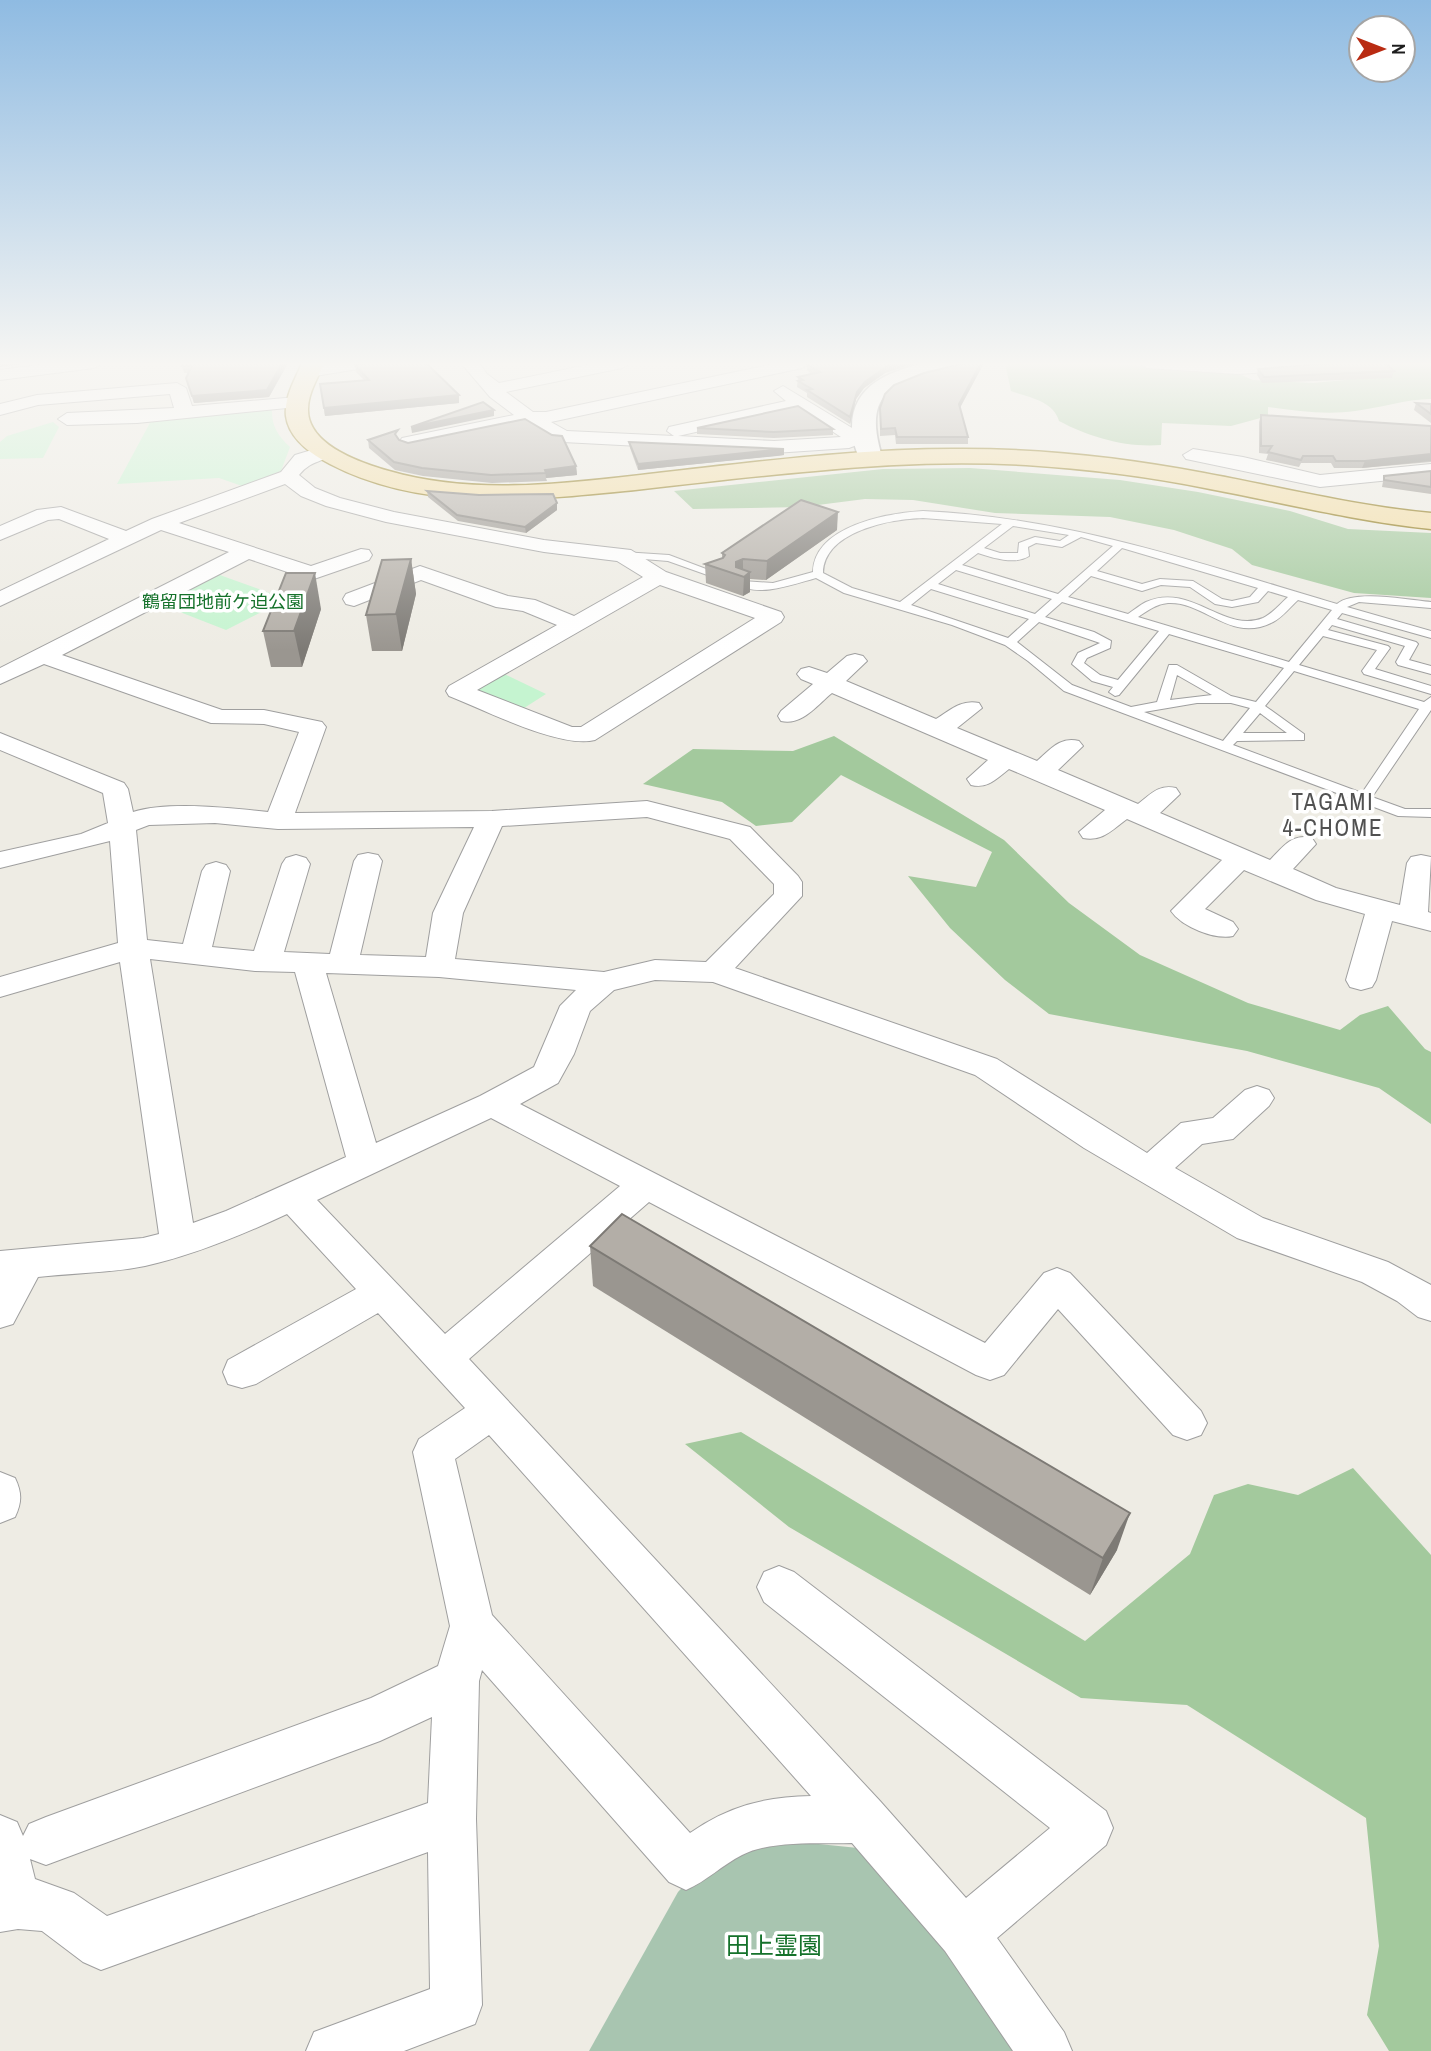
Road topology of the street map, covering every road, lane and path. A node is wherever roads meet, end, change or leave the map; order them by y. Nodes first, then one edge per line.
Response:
1 (303, 459) edge
2 (338, 459) edge
3 (766, 459) edge
4 (1024, 459) edge
5 (1216, 459) edge
6 (1431, 470) edge
7 (288, 476) junction
8 (1431, 521) edge
9 (159, 523) junction
10 (1009, 524) junction
11 (0, 534) edge
12 (1079, 534) junction
13 (126, 538) junction
14 (1121, 544) junction
15 (976, 549) junction
16 (248, 551) junction
17 (360, 555) dead end
18 (623, 555) junction
19 (954, 566) junction
20 (0, 572) edge
21 (1090, 572) junction
22 (818, 574) junction
23 (718, 575) edge
24 (658, 577) junction
25 (743, 583) edge
26 (29, 585) junction
27 (929, 585) junction
28 (1265, 587) junction
29 (1295, 596) junction
30 (1061, 597) junction
31 (0, 599) edge
32 (354, 599) dead end
33 (1431, 605) edge
34 (902, 606) junction
35 (1337, 608) junction
36 (1037, 618) junction
37 (1130, 618) junction
38 (1328, 620) junction
39 (575, 624) junction
40 (1167, 629) junction
41 (1320, 631) junction
42 (1431, 635) edge
43 (1009, 643) junction
44 (44, 656) junction
45 (855, 661) dead end
46 (1292, 667) junction
47 (1431, 670) edge
48 (0, 677) edge
49 (818, 678) junction
50 (1121, 685) junction
51 (1431, 690) edge
52 (1231, 700) junction
53 (1106, 702) junction
54 (1163, 704) junction
55 (1428, 704) edge
56 (1258, 707) junction
57 (970, 708) dead end
58 (1130, 711) junction
59 (790, 716) dead end
60 (939, 729) junction
61 (0, 741) edge
62 (1229, 742) junction
63 (1070, 746) dead end
64 (1007, 758) junction
65 (1040, 772) junction
66 (980, 779) dead end
67 (1167, 794) dead end
68 (1364, 799) junction
69 (1133, 811) junction
70 (1431, 813) edge
71 (492, 819) junction
72 (278, 821) junction
73 (122, 826) junction
74 (1093, 832) dead end
75 (1303, 844) dead end
76 (1241, 858) junction
77 (0, 860) edge
78 (368, 862) dead end
79 (1421, 863) dead end
80 (296, 864) dead end
81 (216, 871) dead end
82 (1274, 872) junction
83 (1381, 909) junction
84 (1422, 919) edge
85 (1223, 929) dead end
86 (133, 948) junction
87 (195, 955) junction
88 (266, 961) junction
89 (307, 961) junction
90 (343, 963) junction
91 (439, 967) junction
92 (714, 972) junction
93 (1361, 980) dead end
94 (604, 982) junction
95 (0, 987) edge
96 (1257, 1098) dead end
97 (492, 1104) junction
98 (365, 1163) junction
99 (1150, 1170) junction
100 (647, 1183) junction
101 (291, 1196) junction
102 (178, 1243) junction
103 (13, 1264) edge
104 (382, 1292) junction
105 (1431, 1306) edge
106 (0, 1313) edge
107 (443, 1358) junction
108 (242, 1372) dead end
109 (491, 1412) junction
110 (1187, 1423) dead end
111 (0, 1491) edge
112 (0, 1504) edge
113 (779, 1587) dead end
114 (472, 1626) junction
115 (456, 1681) junction
116 (863, 1818) junction
117 (452, 1819) junction
118 (23, 1840) edge
119 (8, 1905) edge
120 (962, 1933) junction
121 (333, 2051) edge
122 (1045, 2051) edge

1 - 7 street
2 - 3 main road
4 - 8 main road
5 - 6 street
7 - 9 street
7 - 18 street
9 - 13 street
9 - 16 street
10 - 12 lane
10 - 15 lane
10 - 22 lane
11 - 13 street
12 - 14 lane
12 - 15 lane
13 - 26 street
14 - 21 lane
14 - 28 lane
15 - 19 lane
16 - 17 street
16 - 44 street
18 - 23 lane
18 - 24 street
19 - 27 lane
19 - 30 lane
20 - 26 street
21 - 28 lane
21 - 30 lane
22 - 25 lane
22 - 34 lane
24 - 39 street
24 - 39 street
26 - 31 street
27 - 34 lane
27 - 36 lane
28 - 29 lane
29 - 35 lane
29 - 37 lane
30 - 36 lane
30 - 37 lane
32 - 39 street
33 - 35 lane
34 - 43 lane
35 - 38 lane
35 - 42 lane
36 - 43 lane
36 - 50 lane
37 - 40 lane
38 - 41 lane
38 - 47 lane
40 - 46 lane
40 - 50 lane
41 - 46 lane
41 - 51 lane
43 - 53 lane
44 - 48 street
44 - 72 street
45 - 49 street
46 - 55 lane
46 - 56 lane
49 - 59 street
49 - 60 street
50 - 53 lane
52 - 54 lane
52 - 54 lane
52 - 56 lane
53 - 58 lane
54 - 58 lane
55 - 68 lane
56 - 62 lane
56 - 62 lane
57 - 60 street
58 - 62 lane
60 - 64 street
61 - 73 street
62 - 68 lane
63 - 65 street
64 - 65 street
64 - 66 street
65 - 69 street
67 - 69 street
68 - 70 lane
69 - 74 street
69 - 76 street
71 - 72 street
71 - 91 street
71 - 92 street
72 - 73 street
73 - 77 street
73 - 86 street
75 - 82 street
76 - 82 street
76 - 85 street
78 - 90 street
79 - 84 street
80 - 88 street
81 - 87 street
82 - 83 street
83 - 84 street
83 - 93 street
86 - 87 street
86 - 95 street
86 - 102 street
87 - 88 street
88 - 89 street
89 - 90 street
89 - 98 street
90 - 91 street
91 - 94 street
92 - 94 street
92 - 99 street
94 - 97 street
96 - 99 street
97 - 98 street
97 - 100 street
98 - 101 street
99 - 105 street
100 - 107 street
100 - 110 street
101 - 102 street
101 - 104 street
102 - 103 street
103 - 106 street
104 - 107 street
104 - 108 street
107 - 109 street
109 - 114 street
109 - 116 street
111 - 112 street
113 - 120 street
114 - 115 street
114 - 116 street
115 - 117 street
115 - 118 street
116 - 120 street
117 - 119 street
117 - 121 street
118 - 119 street
120 - 122 street

